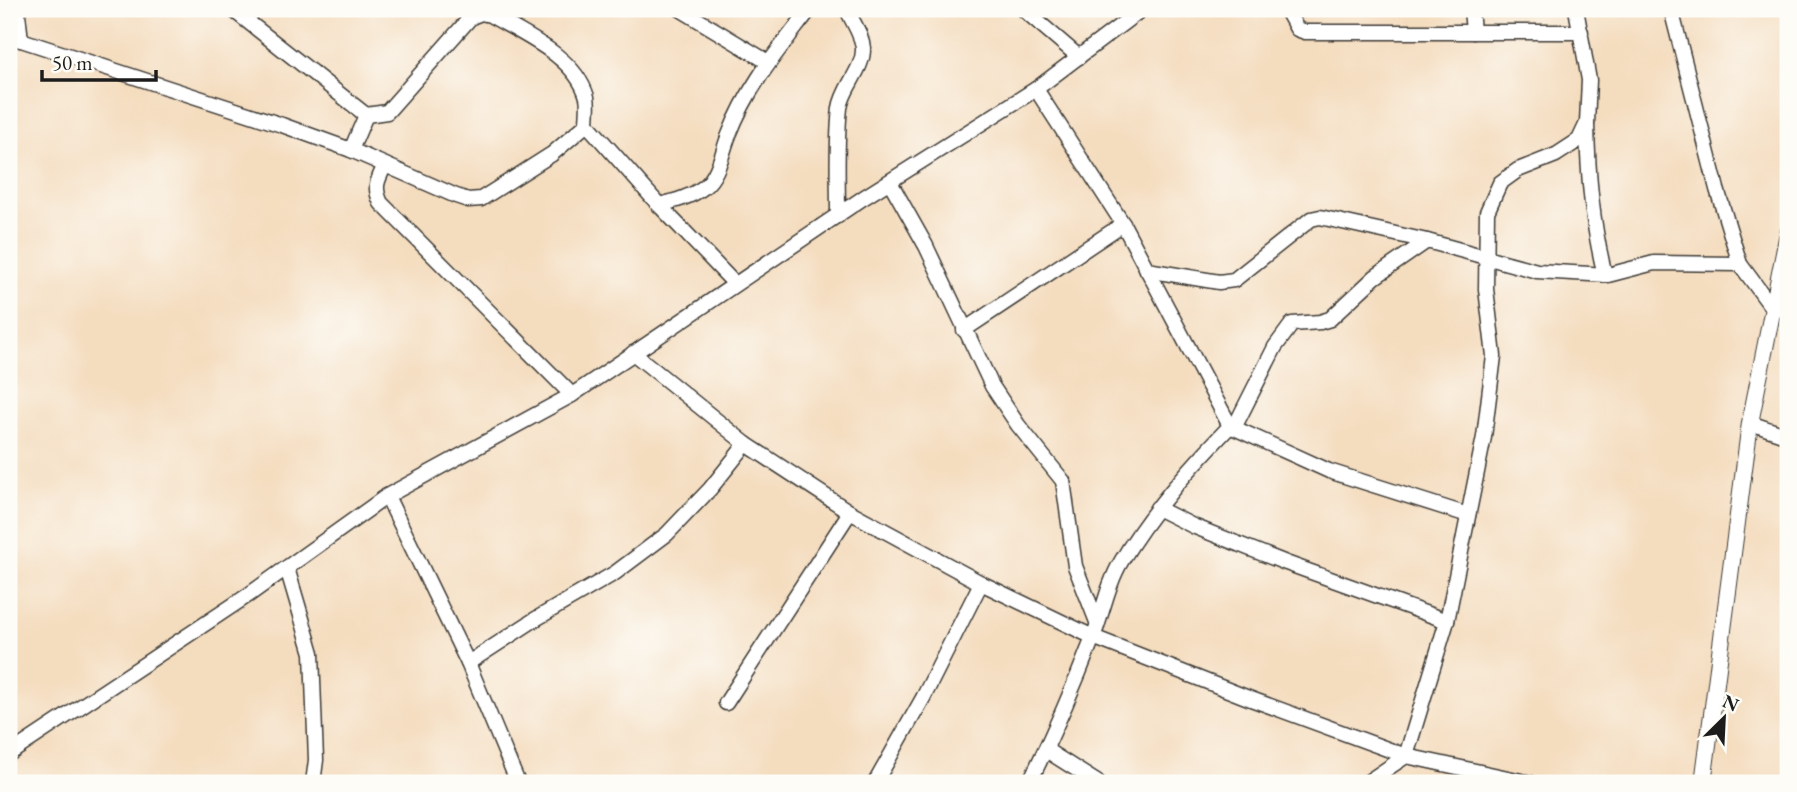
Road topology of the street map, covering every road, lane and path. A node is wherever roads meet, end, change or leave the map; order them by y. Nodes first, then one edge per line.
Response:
1 (232, 9) edge
2 (680, 9) edge
3 (810, 9) edge
4 (846, 9) edge
5 (1023, 9) edge
6 (1142, 9) edge
7 (1286, 9) edge
8 (1471, 9) edge
9 (1576, 9) edge
10 (1671, 9) edge
11 (16, 14) edge
12 (1473, 32) junction
13 (1581, 32) junction
14 (15, 38) edge
15 (1079, 57) junction
16 (768, 62) junction
17 (1036, 89) junction
18 (366, 115) junction
19 (1587, 122) junction
20 (587, 124) junction
21 (351, 150) junction
22 (385, 165) junction
23 (890, 182) junction
24 (660, 205) junction
25 (838, 216) junction
26 (1123, 224) junction
27 (1788, 233) edge
28 (1427, 241) junction
29 (1485, 258) junction
30 (1740, 264) junction
31 (1147, 270) junction
32 (1605, 275) junction
33 (735, 284) junction
34 (1781, 309) edge
35 (964, 330) junction
36 (633, 353) junction
37 (572, 395) junction
38 (1750, 423) junction
39 (1232, 427) junction
40 (1788, 436) edge
41 (746, 444) junction
42 (387, 496) junction
43 (1157, 508) junction
44 (850, 512) junction
45 (1468, 516) junction
46 (287, 568) junction
47 (981, 583) junction
48 (1447, 621) junction
49 (1095, 630) junction
50 (468, 663) junction
51 (726, 703) dead end
52 (1046, 750) junction
53 (9, 754) edge
54 (1406, 756) junction
55 (313, 783) edge
56 (518, 783) edge
57 (875, 783) edge
58 (1029, 783) edge
59 (1098, 783) edge
60 (1366, 783) edge
61 (1531, 783) edge
62 (1703, 783) edge

1 - 18 street
2 - 16 street
3 - 16 street
4 - 25 street
5 - 15 street
6 - 15 street
7 - 12 street
8 - 12 street
9 - 13 street
10 - 30 street
11 - 14 street
12 - 13 street
13 - 19 street
14 - 21 street
15 - 17 street
16 - 24 street
17 - 23 street
17 - 26 street
18 - 20 street
18 - 21 street
19 - 29 street
19 - 32 street
20 - 22 street
20 - 24 street
21 - 22 street
22 - 37 street
23 - 25 street
23 - 35 street
24 - 33 street
25 - 33 street
26 - 31 street
26 - 35 street
27 - 34 street
28 - 29 street
28 - 31 street
28 - 39 street
29 - 32 street
29 - 45 street
30 - 32 street
30 - 34 street
31 - 39 street
33 - 36 street
34 - 38 street
35 - 49 street
36 - 37 street
36 - 41 street
37 - 42 street
38 - 40 street
38 - 62 street
39 - 43 street
39 - 45 street
41 - 44 street
41 - 50 street
42 - 46 street
42 - 50 street
43 - 48 street
43 - 49 street
44 - 47 street
44 - 51 street
45 - 48 street
46 - 53 street
46 - 55 street
47 - 49 street
47 - 57 street
48 - 54 street
49 - 52 street
49 - 54 street
50 - 56 street
52 - 58 street
52 - 59 street
54 - 60 street
54 - 61 street

